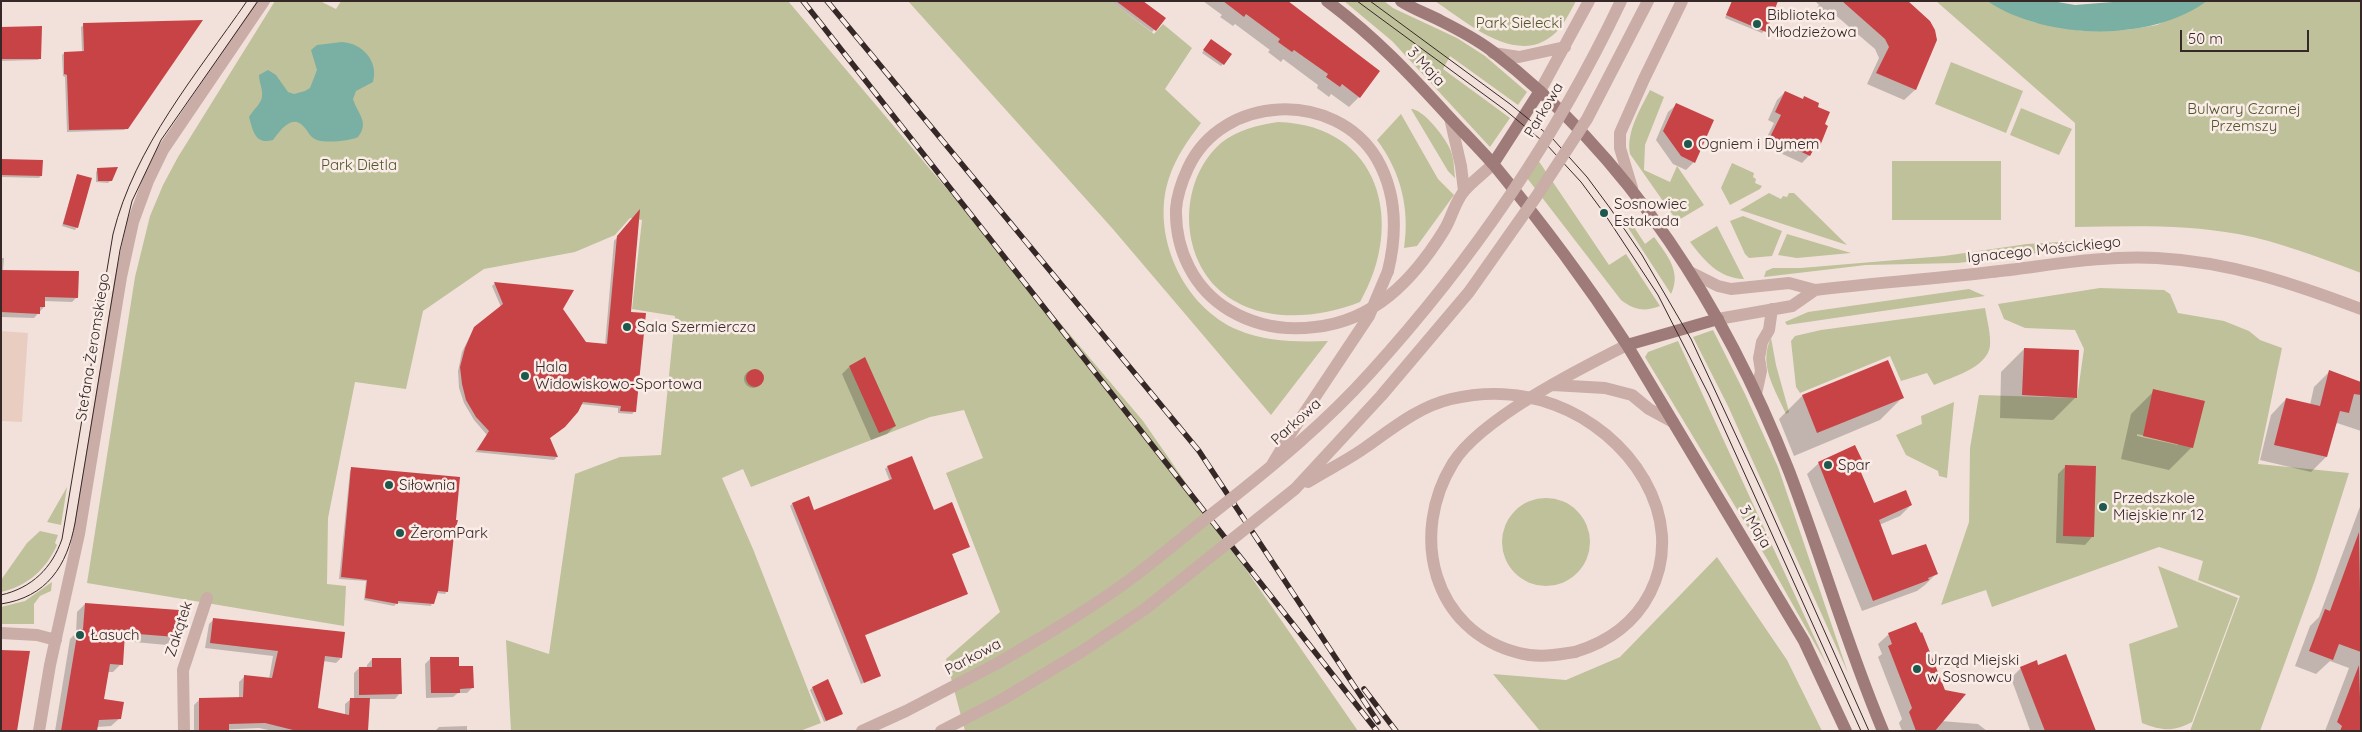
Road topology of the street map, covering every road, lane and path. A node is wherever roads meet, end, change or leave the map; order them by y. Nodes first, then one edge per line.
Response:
1 (264, 1) edge
2 (1327, 1) edge
3 (1400, 1) edge
4 (1589, 1) edge
5 (1621, 1) edge
6 (1648, 1) edge
7 (1682, 1) edge
8 (1565, 47) junction
9 (1493, 53) junction
10 (1540, 91) junction
11 (1450, 118) junction
12 (1493, 164) junction
13 (1632, 188) junction
14 (1464, 191) junction
15 (1690, 272) junction
16 (1815, 290) junction
17 (1772, 309) junction
18 (2361, 309) edge
19 (1718, 319) junction
20 (1627, 345) junction
21 (1553, 385) junction
22 (1756, 394) junction
23 (1673, 422) junction
24 (1272, 466) junction
25 (1295, 489) junction
26 (207, 598) dead end
27 (1, 633) edge
28 (56, 640) junction
29 (39, 731) edge
30 (184, 731) edge
31 (862, 731) edge
32 (941, 731) edge
33 (1846, 731) edge
34 (1883, 731) edge

1 - 28 street, Stefana Żeromskiego
2 - 11 main road, 3 Maja
3 - 9 main road
4 - 8 street
5 - 24 street, Parkowa, bridge
6 - 25 street, bridge
7 - 13 street
8 - 9 street
8 - 10 street
9 - 10 main road
10 - 12 main road
10 - 13 main road
11 - 12 main road, 3 Maja
11 - 14 street
12 - 14 street
12 - 20 main road, 3 Maja
13 - 15 main road
14 - 24 street, bridge
15 - 16 street, Ignacego Mościckiego
15 - 19 main road
16 - 17 street, Ignacego Mościckiego
16 - 18 street, Ignacego Mościckiego
17 - 19 street, Ignacego Mościckiego
17 - 22 street
19 - 20 main road
19 - 22 main road
20 - 21 street
20 - 23 main road, 3 Maja
21 - 23 street
21 - 25 street, bridge
22 - 34 main road
23 - 33 main road, 3 Maja
24 - 31 street, Parkowa, bridge
25 - 32 street, bridge
26 - 30 street, Zakątek
27 - 28 street
28 - 29 street, Stefana Żeromskiego

